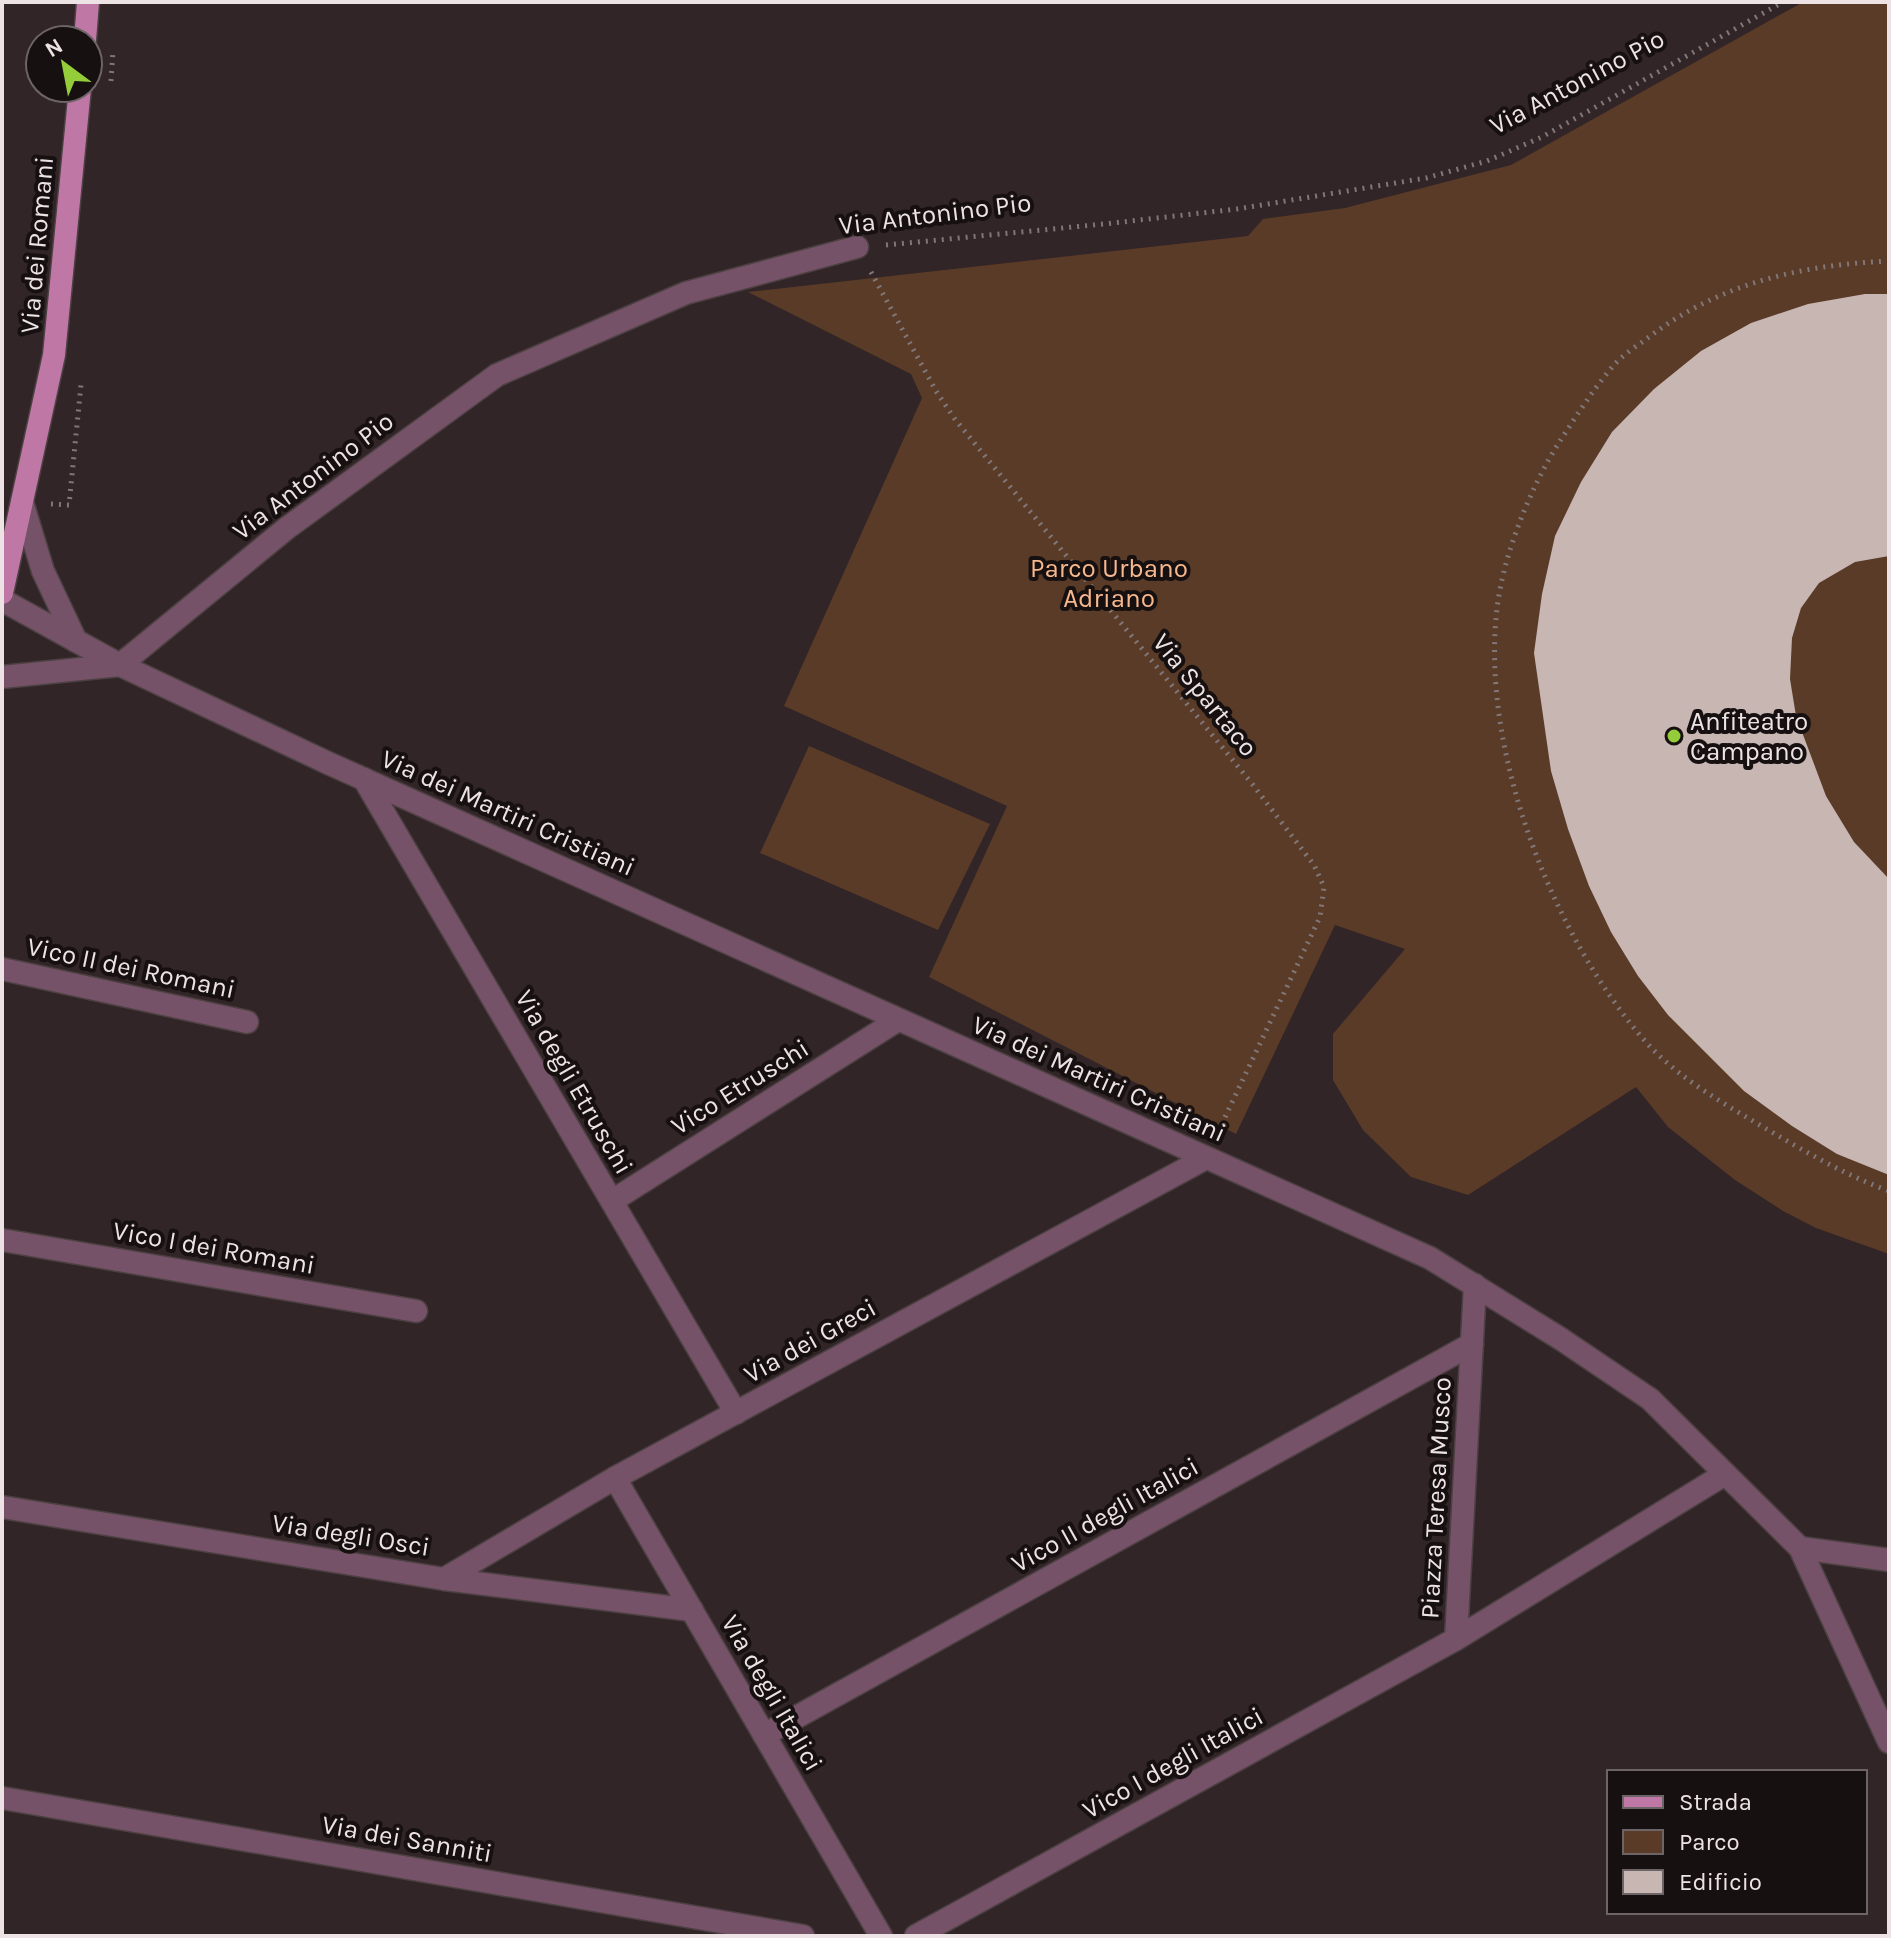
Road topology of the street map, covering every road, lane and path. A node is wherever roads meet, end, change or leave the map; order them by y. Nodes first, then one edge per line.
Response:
1 (88, 2) edge
2 (1783, 2) edge
3 (86, 24) edge
4 (78, 104) edge
5 (857, 247) junction
6 (1889, 261) edge
7 (22, 502) junction
8 (2, 593) edge
9 (2, 600) edge
10 (76, 641) junction
11 (120, 665) junction
12 (2, 677) edge
13 (364, 779) junction
14 (2, 969) edge
15 (898, 1020) junction
16 (247, 1022) dead end
17 (1206, 1158) junction
18 (1889, 1191) edge
19 (612, 1201) junction
20 (2, 1240) edge
21 (1475, 1285) junction
22 (416, 1311) dead end
23 (1472, 1344) junction
24 (736, 1413) junction
25 (1725, 1474) junction
26 (615, 1478) junction
27 (2, 1507) edge
28 (1800, 1548) junction
29 (1889, 1560) edge
30 (444, 1579) junction
31 (692, 1610) junction
32 (1456, 1639) junction
33 (764, 1735) junction
34 (1889, 1742) edge
35 (2, 1798) edge
36 (803, 1936) edge
37 (881, 1936) edge
38 (916, 1936) edge

1 - 3 main road
2 - 5 path, Via Antonino Pio
4 - 7 main road, Via dei Romani
5 - 11 street, Via Antonino Pio
5 - 17 path, Via Spartaco
6 - 18 path
7 - 8 main road, Via dei Romani
7 - 10 street
9 - 10 street, Via dei Martiri Cristiani
10 - 11 street, Via dei Martiri Cristiani
11 - 12 street
11 - 13 street, Via dei Martiri Cristiani
13 - 15 street, Via dei Martiri Cristiani
13 - 19 street, Via degli Etruschi
14 - 16 street, Vico II dei Romani
15 - 17 street, Via dei Martiri Cristiani
15 - 19 street, Vico Etruschi
17 - 21 street, Via dei Martiri Cristiani
17 - 24 street, Via dei Greci
19 - 24 street, Via degli Etruschi
20 - 22 street, Vico I dei Romani
21 - 23 street, Piazza Teresa Musco
21 - 25 street, Via dei Martiri Cristiani
23 - 32 street, Piazza Teresa Musco
23 - 33 street, Vico II degli Italici
24 - 26 street, Via dei Greci
25 - 28 street, Via dei Martiri Cristiani
25 - 32 street, Piazza Teresa Musco
26 - 30 street, Via dei Greci
26 - 31 street, Via degli Italici
27 - 30 street, Via degli Osci
28 - 29 street
28 - 34 street, Via dei Martiri Cristiani
30 - 31 street, Via degli Osci
31 - 33 street, Via degli Italici
32 - 38 street, Vico I degli Italici
33 - 37 street, Via degli Italici
35 - 36 street, Via dei Sanniti

